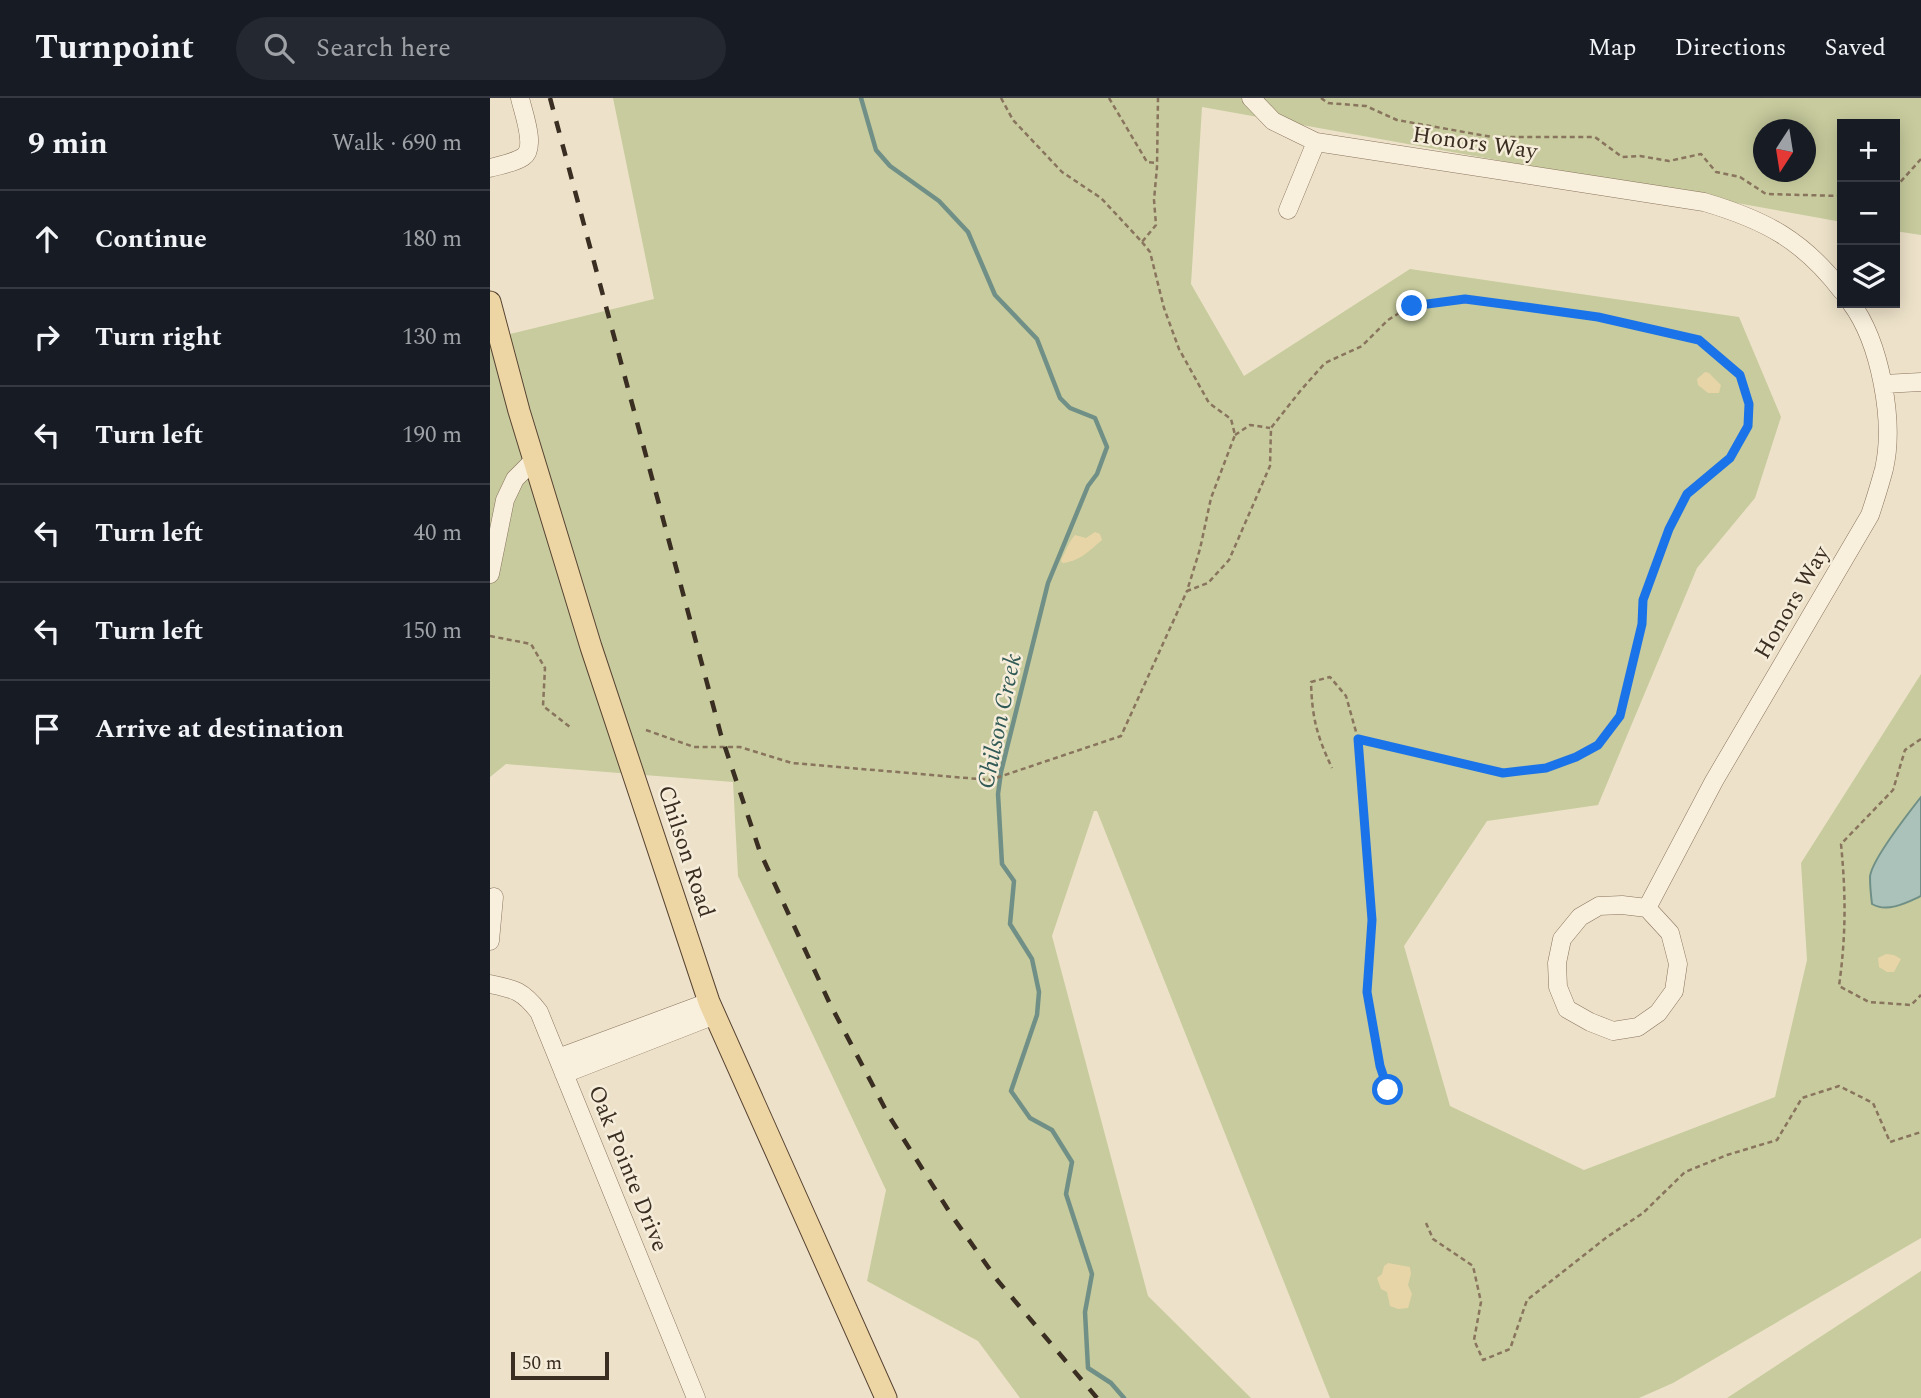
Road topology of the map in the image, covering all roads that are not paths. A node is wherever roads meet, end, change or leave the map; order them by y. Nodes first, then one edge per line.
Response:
1 (520, 98) edge
2 (1251, 98) edge
3 (1316, 142) junction
4 (490, 167) edge
5 (1288, 210) dead end
6 (1837, 285) edge
7 (490, 302) edge
8 (1854, 308) edge
9 (1921, 382) edge
10 (1884, 384) junction
11 (534, 460) junction
12 (490, 574) edge
13 (494, 897) dead end
14 (1647, 908) junction
15 (490, 941) edge
16 (490, 984) edge
17 (712, 1009) junction
18 (561, 1066) junction
19 (696, 1398) edge
20 (886, 1398) edge

1 - 4 street
2 - 3 street, Honors Way
3 - 5 street
3 - 6 street, Honors Way
7 - 11 main road, Chilson Road
8 - 10 street, Honors Way
9 - 10 street
10 - 14 street, Honors Way
11 - 12 street
11 - 17 main road, Chilson Road
13 - 15 street
14 - 14 street
16 - 18 street, Oak Pointe Drive
17 - 18 street
17 - 20 main road, Chilson Road
18 - 19 street, Oak Pointe Drive

